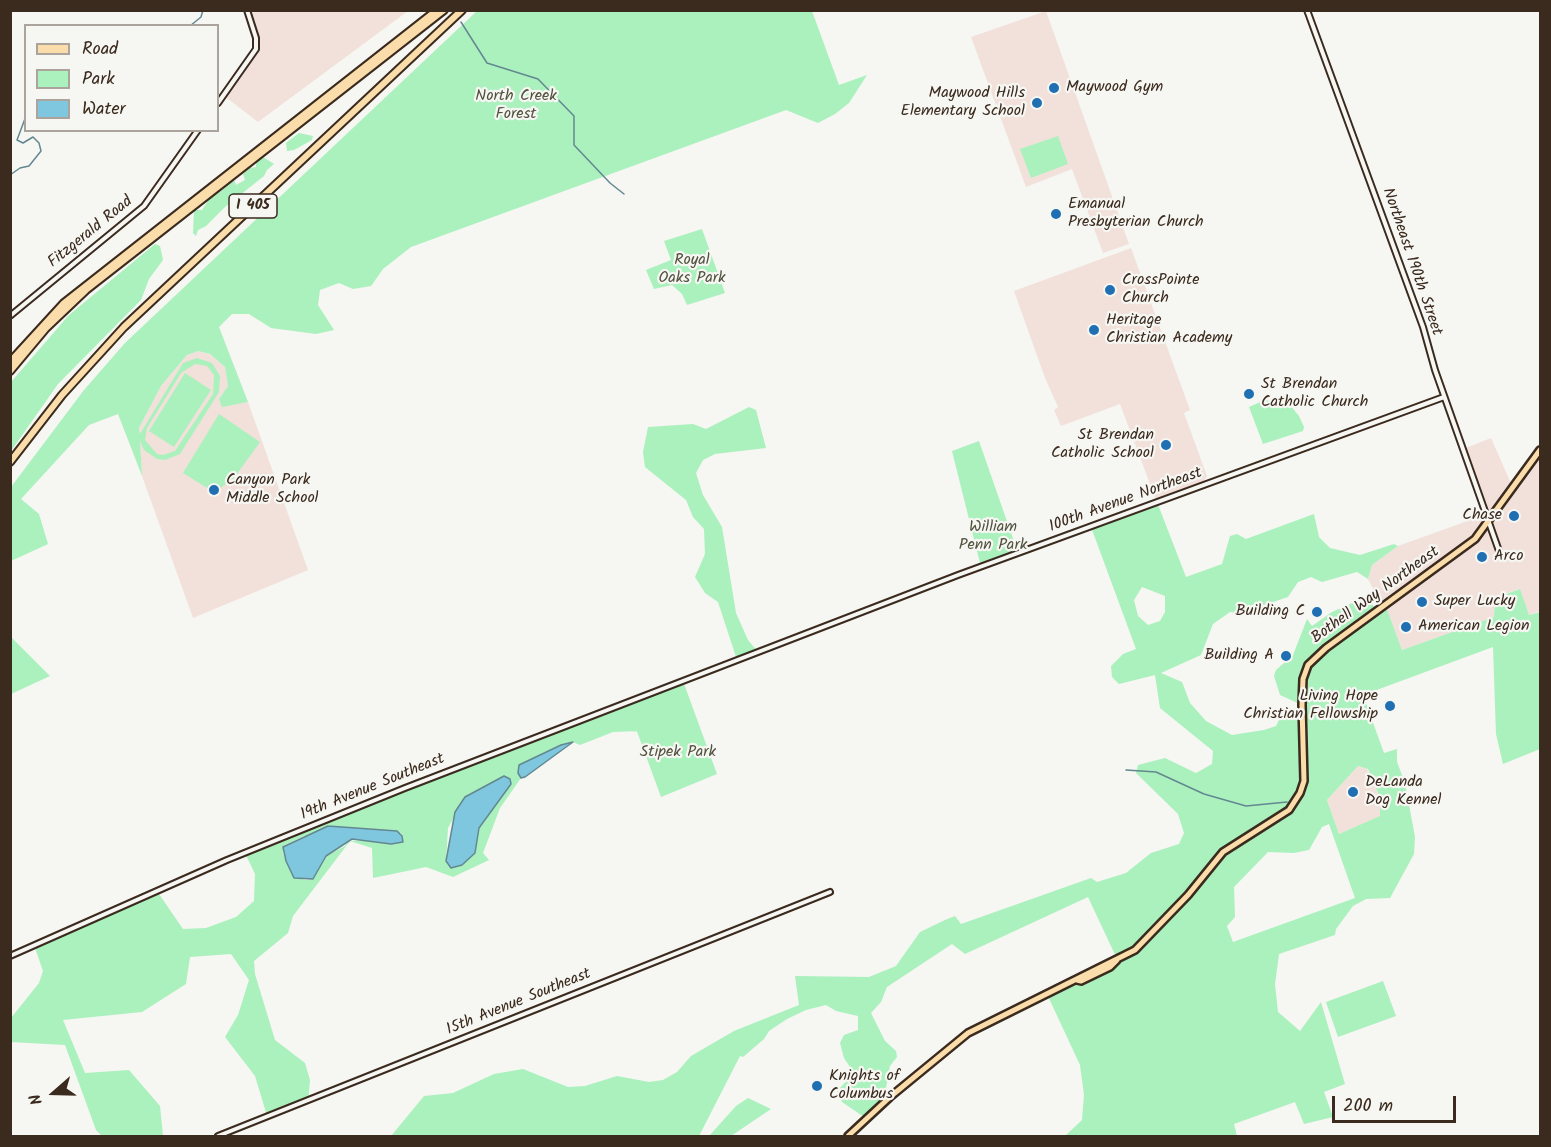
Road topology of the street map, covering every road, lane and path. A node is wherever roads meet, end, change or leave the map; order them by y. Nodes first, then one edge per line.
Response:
1 (247, 10) edge
2 (437, 10) edge
3 (444, 10) edge
4 (458, 10) edge
5 (462, 10) edge
6 (1307, 10) edge
7 (376, 62) junction
8 (219, 102) edge
9 (197, 132) edge
10 (102, 271) junction
11 (100, 279) junction
12 (10, 316) edge
13 (10, 362) edge
14 (10, 371) edge
15 (1444, 397) junction
16 (51, 409) junction
17 (1540, 450) edge
18 (10, 462) edge
19 (1489, 522) junction
20 (1499, 551) dead end
21 (750, 656) joint
22 (830, 892) dead end
23 (10, 956) edge
24 (218, 1137) edge
25 (848, 1137) edge

1 - 8 street
2 - 7 highway, I 405
3 - 7 highway, I 405
4 - 16 highway, I 405
5 - 16 highway, I 405
6 - 15 street, Northeast 190th Street
7 - 10 highway, I 405
7 - 11 highway, I 405
9 - 12 street, Fitzgerald Road
10 - 11 highway
10 - 13 highway, I 405
11 - 14 highway, I 405
15 - 19 street, Northeast 190th Street
15 - 21 street, 100th Avenue Northeast
16 - 18 highway, I 405
17 - 19 main road, Bothell Way Northeast
19 - 20 street, Northeast 190th Street
19 - 25 main road, Bothell Way Northeast
21 - 23 street, 19th Avenue Southeast
22 - 24 street, 15th Avenue Southeast

